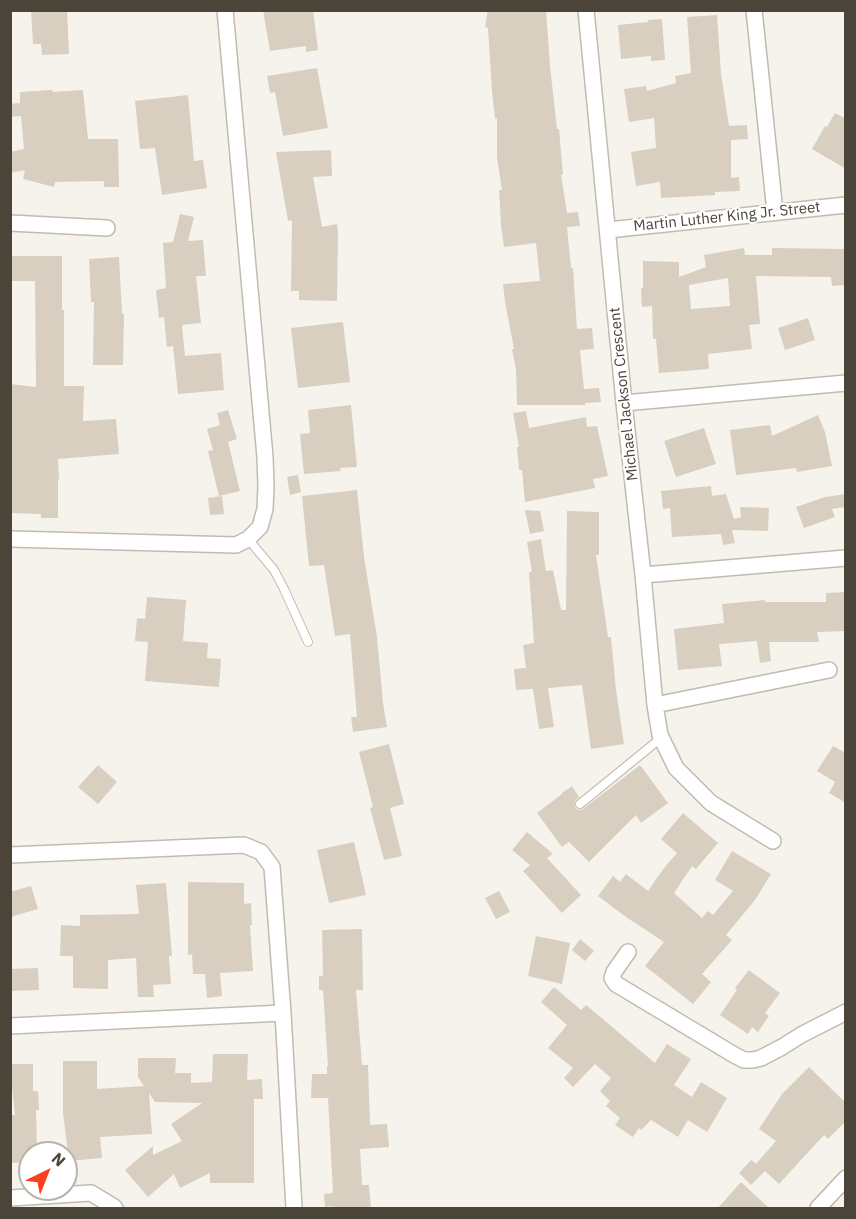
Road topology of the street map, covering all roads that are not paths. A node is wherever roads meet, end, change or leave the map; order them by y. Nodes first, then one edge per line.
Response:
1 (225, 10) edge
2 (586, 10) edge
3 (754, 10) edge
4 (846, 205) edge
5 (775, 212) junction
6 (10, 223) edge
7 (107, 228) dead end
8 (608, 230) junction
9 (846, 383) edge
10 (624, 403) junction
11 (10, 539) edge
12 (248, 539) junction
13 (846, 558) edge
14 (643, 575) junction
15 (308, 642) dead end
16 (829, 670) dead end
17 (655, 705) junction
18 (662, 738) junction
19 (580, 804) dead end
20 (773, 841) dead end
21 (10, 855) edge
22 (628, 952) dead end
23 (846, 1012) edge
24 (283, 1013) junction
25 (10, 1026) edge
26 (846, 1178) edge
27 (10, 1198) edge
28 (115, 1209) edge
29 (294, 1209) edge
30 (818, 1209) edge

1 - 12 street
2 - 8 street, Michael Jackson Crescent
3 - 5 street
4 - 5 street, Martin Luther King Jr. Street
5 - 8 street, Martin Luther King Jr. Street
6 - 7 street
8 - 10 street, Michael Jackson Crescent
9 - 10 street
10 - 14 street, Michael Jackson Crescent
11 - 12 street
12 - 15 lane
13 - 14 street
14 - 17 street, Michael Jackson Crescent
16 - 17 street
17 - 18 street, Michael Jackson Crescent
18 - 19 lane
18 - 20 street, Michael Jackson Crescent
21 - 24 street
22 - 23 street
24 - 25 street
24 - 29 street
26 - 30 street
27 - 28 street

